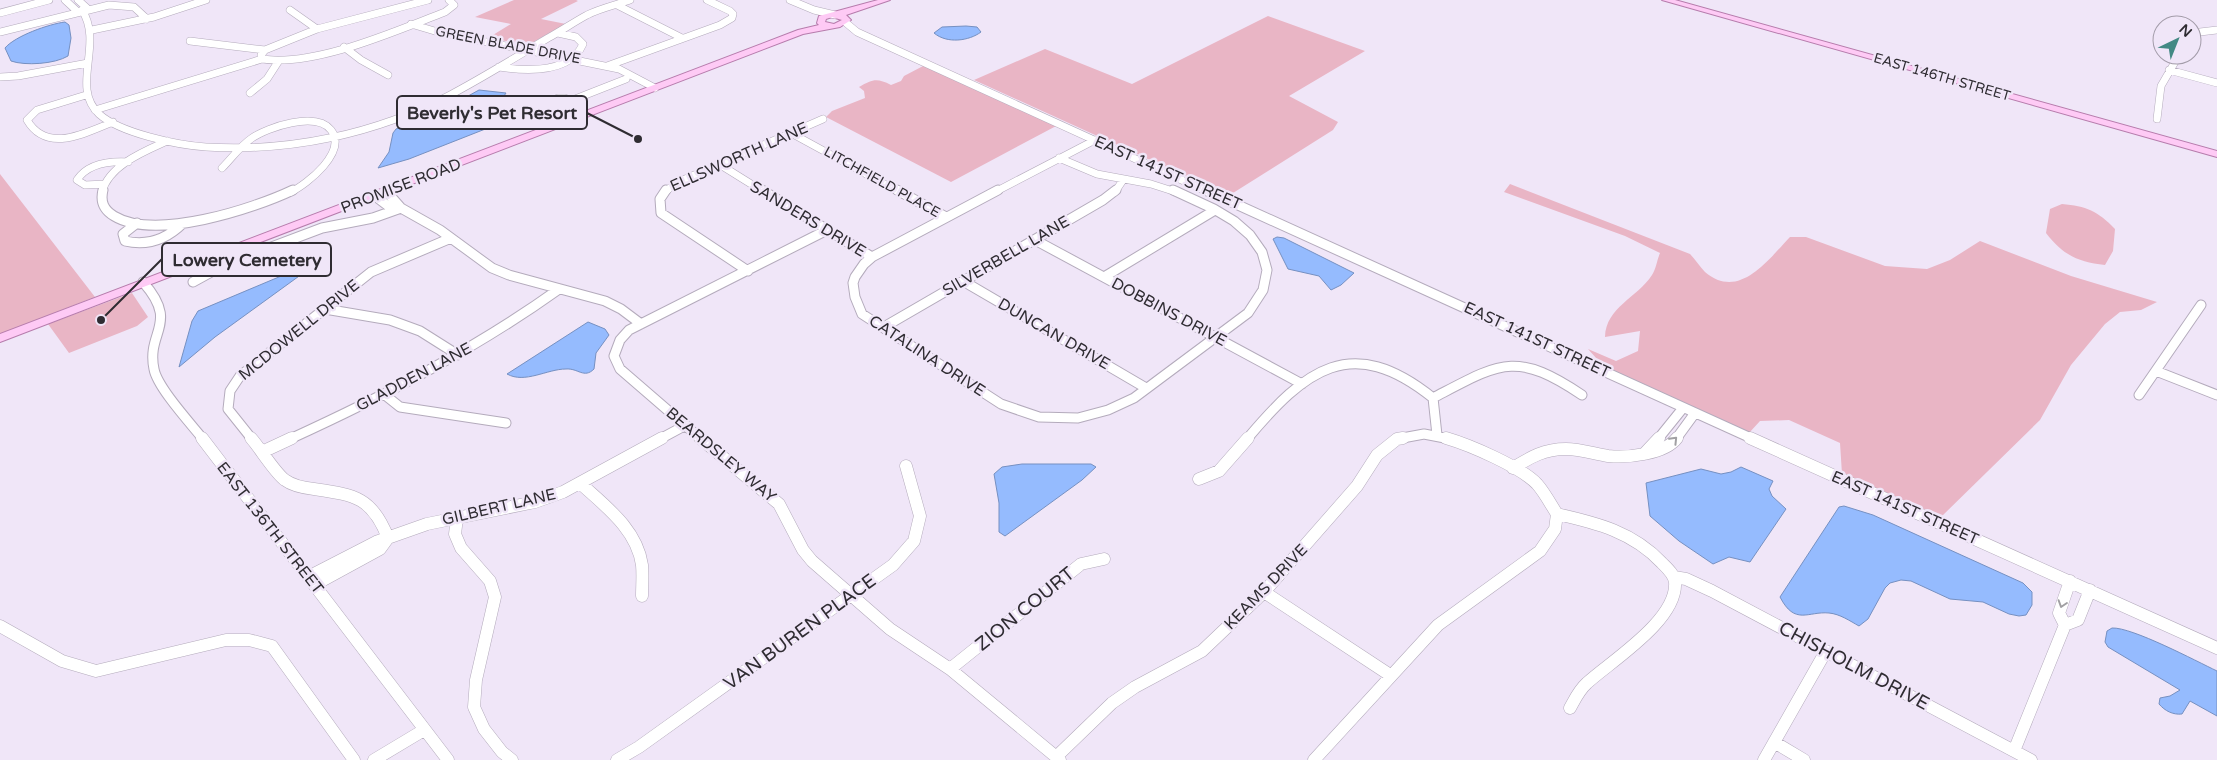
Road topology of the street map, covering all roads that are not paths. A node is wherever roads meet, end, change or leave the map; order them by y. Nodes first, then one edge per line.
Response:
1 (49, 0) edge
2 (65, 0) edge
3 (78, 0) edge
4 (206, 0) edge
5 (389, 0) edge
6 (428, 0) edge
7 (450, 0) edge
8 (630, 0) edge
9 (707, 0) edge
10 (790, 0) edge
11 (886, 0) edge
12 (1666, 0) edge
13 (1681, 0) edge
14 (1689, 0) edge
15 (617, 4) junction
16 (867, 6) junction
17 (1718, 8) junction
18 (393, 9) junction
19 (83, 10) junction
20 (290, 10) dead end
21 (814, 10) junction
22 (0, 12) edge
23 (836, 15) junction
24 (147, 19) junction
25 (846, 21) junction
26 (826, 23) junction
27 (411, 24) junction
28 (318, 29) junction
29 (92, 30) junction
30 (2217, 30) edge
31 (0, 32) edge
32 (856, 32) junction
33 (2202, 32) edge
34 (558, 33) junction
35 (682, 38) junction
36 (190, 41) dead end
37 (344, 48) junction
38 (529, 49) junction
39 (265, 50) junction
40 (572, 58) junction
41 (262, 59) junction
42 (278, 62) junction
43 (88, 63) junction
44 (2172, 65) edge
45 (606, 66) junction
46 (500, 67) junction
47 (2169, 70) junction
48 (388, 75) dead end
49 (0, 77) edge
50 (626, 79) junction
51 (2217, 83) edge
52 (651, 90) junction
53 (250, 93) dead end
54 (86, 95) junction
55 (570, 101) dead end
56 (95, 110) junction
57 (823, 119) dead end
58 (2157, 119) dead end
59 (113, 122) junction
60 (791, 133) junction
61 (333, 136) junction
62 (1092, 139) junction
63 (167, 141) junction
64 (2217, 146) edge
65 (241, 148) junction
66 (2217, 154) edge
67 (1060, 157) junction
68 (128, 162) junction
69 (719, 164) junction
70 (222, 168) dead end
71 (1123, 180) junction
72 (105, 184) junction
73 (386, 191) junction
74 (375, 196) junction
75 (401, 208) junction
76 (1214, 210) junction
77 (946, 217) junction
78 (137, 223) junction
79 (183, 223) junction
80 (828, 230) junction
81 (451, 238) junction
82 (1035, 240) junction
83 (872, 257) junction
84 (748, 271) junction
85 (1104, 277) junction
86 (963, 281) junction
87 (143, 282) junction
88 (193, 282) dead end
89 (559, 289) junction
90 (2201, 305) dead end
91 (325, 309) junction
92 (641, 324) junction
93 (884, 327) junction
94 (1216, 337) junction
95 (0, 338) edge
96 (458, 354) junction
97 (2156, 370) junction
98 (1302, 384) junction
99 (1146, 388) junction
100 (385, 395) junction
101 (1582, 395) dead end
102 (2138, 395) dead end
103 (2217, 395) edge
104 (1434, 398) junction
105 (1683, 408) junction
106 (1695, 413) junction
107 (506, 423) dead end
108 (686, 425) junction
109 (1437, 435) junction
110 (262, 452) junction
111 (1644, 454) junction
112 (906, 466) dead end
113 (1513, 468) junction
114 (1199, 479) dead end
115 (580, 484) junction
116 (1557, 514) junction
117 (456, 518) junction
118 (388, 538) junction
119 (1104, 559) dead end
120 (1674, 577) junction
121 (311, 581) junction
122 (2070, 581) junction
123 (2090, 590) junction
124 (1264, 592) junction
125 (852, 595) junction
126 (642, 596) dead end
127 (2065, 625) junction
128 (0, 626) edge
129 (2217, 648) edge
130 (1826, 651) junction
131 (950, 669) junction
132 (1390, 675) junction
133 (1570, 708) dead end
134 (424, 730) junction
135 (1774, 742) junction
136 (2014, 751) junction
137 (1058, 759) edge
138 (354, 760) edge
139 (374, 760) edge
140 (448, 760) edge
141 (512, 760) edge
142 (616, 760) edge
143 (1314, 760) edge
144 (1764, 760) edge
145 (1804, 760) edge
146 (2031, 760) edge

1 - 22 street
2 - 19 street
3 - 19 street
4 - 24 street
5 - 18 street
6 - 18 street
7 - 27 street
8 - 15 street
9 - 35 street
10 - 21 street
11 - 16 main road
12 - 66 main road, EAST 146TH STREET
13 - 17 main road
14 - 17 main road, EAST 146TH STREET
15 - 34 street
15 - 35 street
16 - 23 main road
16 - 25 main road
17 - 64 main road, EAST 146TH STREET
18 - 28 street
19 - 24 street
19 - 29 street
19 - 31 street
20 - 28 street
21 - 23 street
21 - 26 street
23 - 25 main road
23 - 26 main road
24 - 29 street
25 - 26 main road
25 - 32 street, EAST 141ST STREET
26 - 32 street, EAST 141ST STREET
26 - 52 main road, PROMISE ROAD
27 - 37 street
27 - 38 street, GREEN BLADE DRIVE
28 - 39 street
29 - 43 street
30 - 33 street
32 - 62 street, EAST 141ST STREET
34 - 38 street
34 - 40 street
35 - 45 street
36 - 39 street
37 - 42 street
37 - 48 street
38 - 40 street, GREEN BLADE DRIVE
38 - 46 street
39 - 41 street
40 - 45 street, GREEN BLADE DRIVE
40 - 46 street
41 - 42 street
41 - 56 street
42 - 53 street
43 - 49 street
43 - 54 street
44 - 47 street
45 - 50 street, GREEN BLADE DRIVE
45 - 52 street, GREEN BLADE DRIVE
46 - 61 street
47 - 51 street
47 - 58 street
50 - 52 street, GREEN BLADE DRIVE
50 - 55 street
52 - 73 main road, PROMISE ROAD
54 - 56 street
54 - 59 street
56 - 59 street
57 - 60 street, ELLSWORTH LANE
59 - 63 street
60 - 69 street, ELLSWORTH LANE
60 - 77 street, LITCHFIELD PLACE
61 - 65 street
61 - 65 street
61 - 79 street
62 - 67 street, CATALINA DRIVE
62 - 105 street, EAST 141ST STREET
63 - 65 street
63 - 68 street
65 - 70 street
67 - 71 street, CATALINA DRIVE
67 - 77 street, CATALINA DRIVE
68 - 72 street
68 - 72 street
69 - 80 street, SANDERS DRIVE
69 - 84 street, ELLSWORTH LANE
71 - 76 street, CATALINA DRIVE
71 - 82 street, SILVERBELL LANE
72 - 78 street
73 - 74 main road, PROMISE ROAD
73 - 75 street
74 - 75 street
74 - 87 main road, PROMISE ROAD
75 - 81 street
75 - 88 street
76 - 85 street
76 - 94 street, CATALINA DRIVE
77 - 83 street, CATALINA DRIVE
78 - 79 street
78 - 79 street
80 - 83 street, SANDERS DRIVE
80 - 84 street, BEARDSLEY WAY
81 - 89 street
81 - 91 street, MCDOWELL DRIVE
82 - 85 street, DOBBINS DRIVE
82 - 86 street, SILVERBELL LANE
83 - 93 street, CATALINA DRIVE
84 - 92 street, BEARDSLEY WAY
85 - 94 street, DOBBINS DRIVE
86 - 93 street, SILVERBELL LANE
86 - 99 street, DUNCAN DRIVE
87 - 95 main road, PROMISE ROAD
87 - 121 street, EAST 136TH STREET
89 - 92 street
89 - 96 street, GLADDEN LANE
90 - 97 street
91 - 96 street
91 - 110 street, MCDOWELL DRIVE
92 - 108 street, BEARDSLEY WAY
93 - 99 street, CATALINA DRIVE
94 - 98 street, DOBBINS DRIVE
94 - 99 street, CATALINA DRIVE
96 - 100 street, GLADDEN LANE
97 - 102 street
97 - 103 street
98 - 104 street
98 - 114 street
100 - 107 street
100 - 110 street, GLADDEN LANE
101 - 104 street
104 - 109 street
105 - 106 street, EAST 141ST STREET
105 - 111 street
111 -> 106 street
106 - 122 street, EAST 141ST STREET
108 - 115 street, GILBERT LANE
108 - 125 street, BEARDSLEY WAY
109 - 113 street, KEAMS DRIVE
109 - 124 street, KEAMS DRIVE
110 - 118 street, MCDOWELL DRIVE
111 - 113 street
112 - 125 street, VAN BUREN PLACE
113 - 116 street, KEAMS DRIVE
115 - 117 street, GILBERT LANE
115 - 126 street
116 - 120 street
116 - 132 street
117 - 118 street, GILBERT LANE
117 - 141 street
118 - 121 street, GILBERT LANE
119 - 131 street, ZION COURT
120 - 130 street, CHISHOLM DRIVE
120 - 133 street
121 - 134 street, EAST 136TH STREET
122 - 123 street, EAST 141ST STREET
122 -> 127 street
123 - 127 street
123 - 129 street, EAST 141ST STREET
124 - 132 street
124 - 137 street, KEAMS DRIVE
125 - 131 street, BEARDSLEY WAY
125 - 142 street, VAN BUREN PLACE
127 - 136 street
128 - 138 street
130 - 135 street
130 - 136 street, CHISHOLM DRIVE
131 - 137 street, BEARDSLEY WAY
132 - 143 street
134 - 139 street
134 - 140 street, EAST 136TH STREET
135 - 144 street
135 - 145 street
136 - 146 street, CHISHOLM DRIVE

